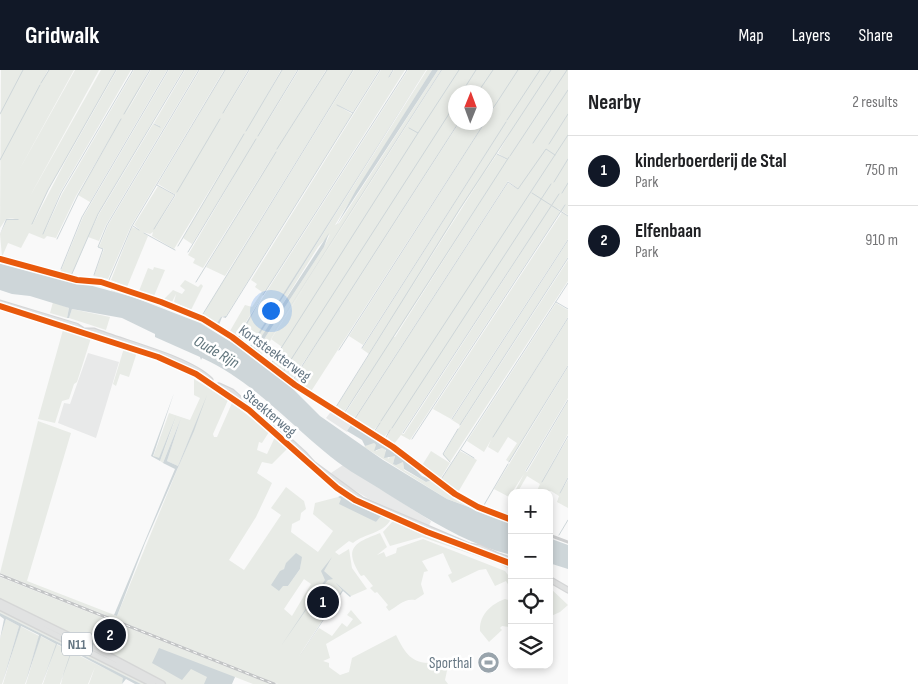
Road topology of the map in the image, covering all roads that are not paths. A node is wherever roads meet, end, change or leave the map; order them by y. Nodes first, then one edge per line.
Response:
1 (0, 259) edge
2 (0, 303) edge
3 (508, 518) edge
4 (553, 536) edge
5 (568, 542) edge
6 (508, 560) edge
7 (553, 581) edge
8 (567, 590) edge
9 (0, 602) edge
10 (0, 607) edge
11 (153, 684) edge
12 (162, 684) edge

1 - 3 street, Kortsteekterweg
2 - 6 main road, Steekterweg
4 - 5 street
7 - 8 main road
9 - 12 highway, N11
10 - 11 highway, N11

